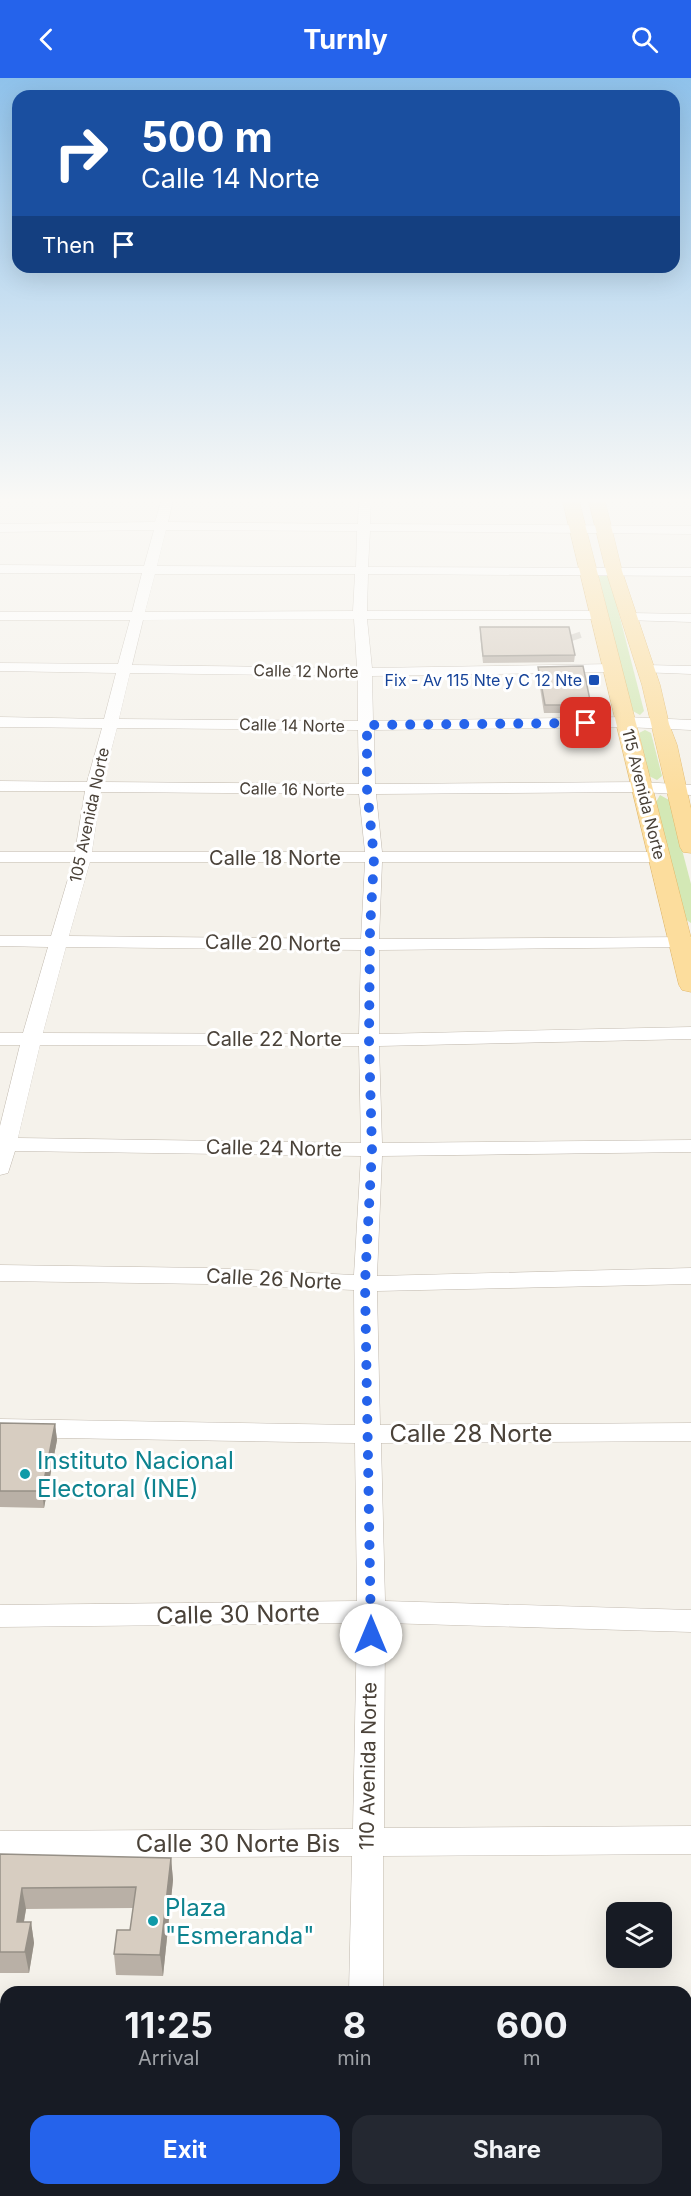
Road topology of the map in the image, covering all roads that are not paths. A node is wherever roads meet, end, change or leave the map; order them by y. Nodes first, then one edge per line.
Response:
1 (143, 596) edge
2 (361, 596) edge
3 (595, 596) edge
4 (622, 596) edge
5 (600, 615) junction
6 (0, 616) edge
7 (360, 616) junction
8 (137, 617) junction
9 (629, 617) junction
10 (691, 618) edge
11 (0, 667) edge
12 (124, 667) junction
13 (613, 668) junction
14 (645, 669) junction
15 (691, 670) edge
16 (365, 672) junction
17 (0, 722) edge
18 (626, 722) junction
19 (109, 723) junction
20 (659, 724) junction
21 (367, 725) junction
22 (691, 725) edge
23 (0, 786) edge
24 (94, 787) junction
25 (642, 787) junction
26 (367, 789) junction
27 (683, 790) edge
28 (691, 847) edge
29 (0, 857) edge
30 (83, 857) junction
31 (659, 857) junction
32 (374, 858) junction
33 (0, 941) edge
34 (58, 941) junction
35 (686, 942) edge
36 (371, 945) junction
37 (691, 985) edge
38 (691, 1033) edge
39 (0, 1039) edge
40 (32, 1040) junction
41 (369, 1040) junction
42 (3, 1144) edge
43 (691, 1146) edge
44 (372, 1150) junction
45 (0, 1168) edge
46 (0, 1273) edge
47 (691, 1276) edge
48 (365, 1283) junction
49 (0, 1428) edge
50 (691, 1432) edge
51 (368, 1434) junction
52 (371, 1612) junction
53 (0, 1616) edge
54 (691, 1620) edge
55 (691, 1840) edge
56 (367, 1842) junction
57 (0, 1845) edge
58 (366, 1986) edge

1 - 8 street, 105 Avenida Norte
2 - 7 street, 110 Avenida Norte
3 - 5 main road, 115 Avenida Norte
4 - 9 main road, 115 Avenida Norte
5 - 7 street
5 - 13 main road, 115 Avenida Norte
6 - 8 street
7 - 8 street
7 - 16 street, 110 Avenida Norte
8 - 12 street, 105 Avenida Norte
9 - 10 street
9 - 14 main road, 115 Avenida Norte
11 - 12 street, Calle 12 Norte
12 - 16 street, Calle 12 Norte
12 - 19 street, 105 Avenida Norte
13 - 16 street, Calle 12 Norte
13 - 18 main road, 115 Avenida Norte
14 - 15 street
14 - 20 main road, 115 Avenida Norte
16 - 21 street, 110 Avenida Norte
17 - 19 street, Calle 14 Norte
18 - 20 street, Calle 14 Norte
18 - 21 street, Calle 14 Norte
18 - 25 main road, 115 Avenida Norte
19 - 21 street, Calle 14 Norte
19 - 24 street, 105 Avenida Norte
20 - 22 street, Calle 14 Norte
20 - 27 main road, 115 Avenida Norte
21 - 26 street, 110 Avenida Norte
23 - 24 street, Calle 16 Norte
24 - 26 street, Calle 16 Norte
24 - 30 street, 105 Avenida Norte
25 - 26 street, Calle 16 Norte
25 - 27 street, Calle 16 Norte
25 - 31 main road, 115 Avenida Norte
26 - 32 street, 110 Avenida Norte
27 - 28 main road, 115 Avenida Norte
29 - 30 street, Calle 18 Norte
30 - 32 street, Calle 18 Norte
30 - 34 street, 105 Avenida Norte
31 - 32 street, Calle 18 Norte
31 - 35 main road, 115 Avenida Norte
32 - 36 street, 110 Avenida Norte
33 - 34 street, Calle 20 Norte
34 - 36 street, Calle 20 Norte
34 - 40 street, 105 Avenida Norte
35 - 36 street, Calle 20 Norte
35 - 37 main road, 115 Avenida Norte
36 - 41 street, 110 Avenida Norte
38 - 41 street, Calle 22 Norte
39 - 40 street, Calle 22 Norte
40 - 41 street, Calle 22 Norte
40 - 42 street, 105 Avenida Norte
41 - 44 street, 110 Avenida Norte
42 - 44 street, Calle 24 Norte
42 - 45 street, 105 Avenida Norte
43 - 44 street, Calle 24 Norte
44 - 48 street, 110 Avenida Norte
46 - 48 street, Calle 26 Norte
47 - 48 street, Calle 26 Norte
48 - 51 street, 110 Avenida Norte
49 - 51 street, Calle 28 Norte
50 - 51 street, Calle 28 Norte
51 - 52 street, 110 Avenida Norte
52 - 53 street, Calle 30 Norte
52 - 54 street, Calle 30 Norte
52 - 56 street, 110 Avenida Norte
55 - 56 street, Calle 30 Norte Bis
56 - 57 street, Calle 30 Norte Bis
56 - 58 street, 110 Avenida Norte

